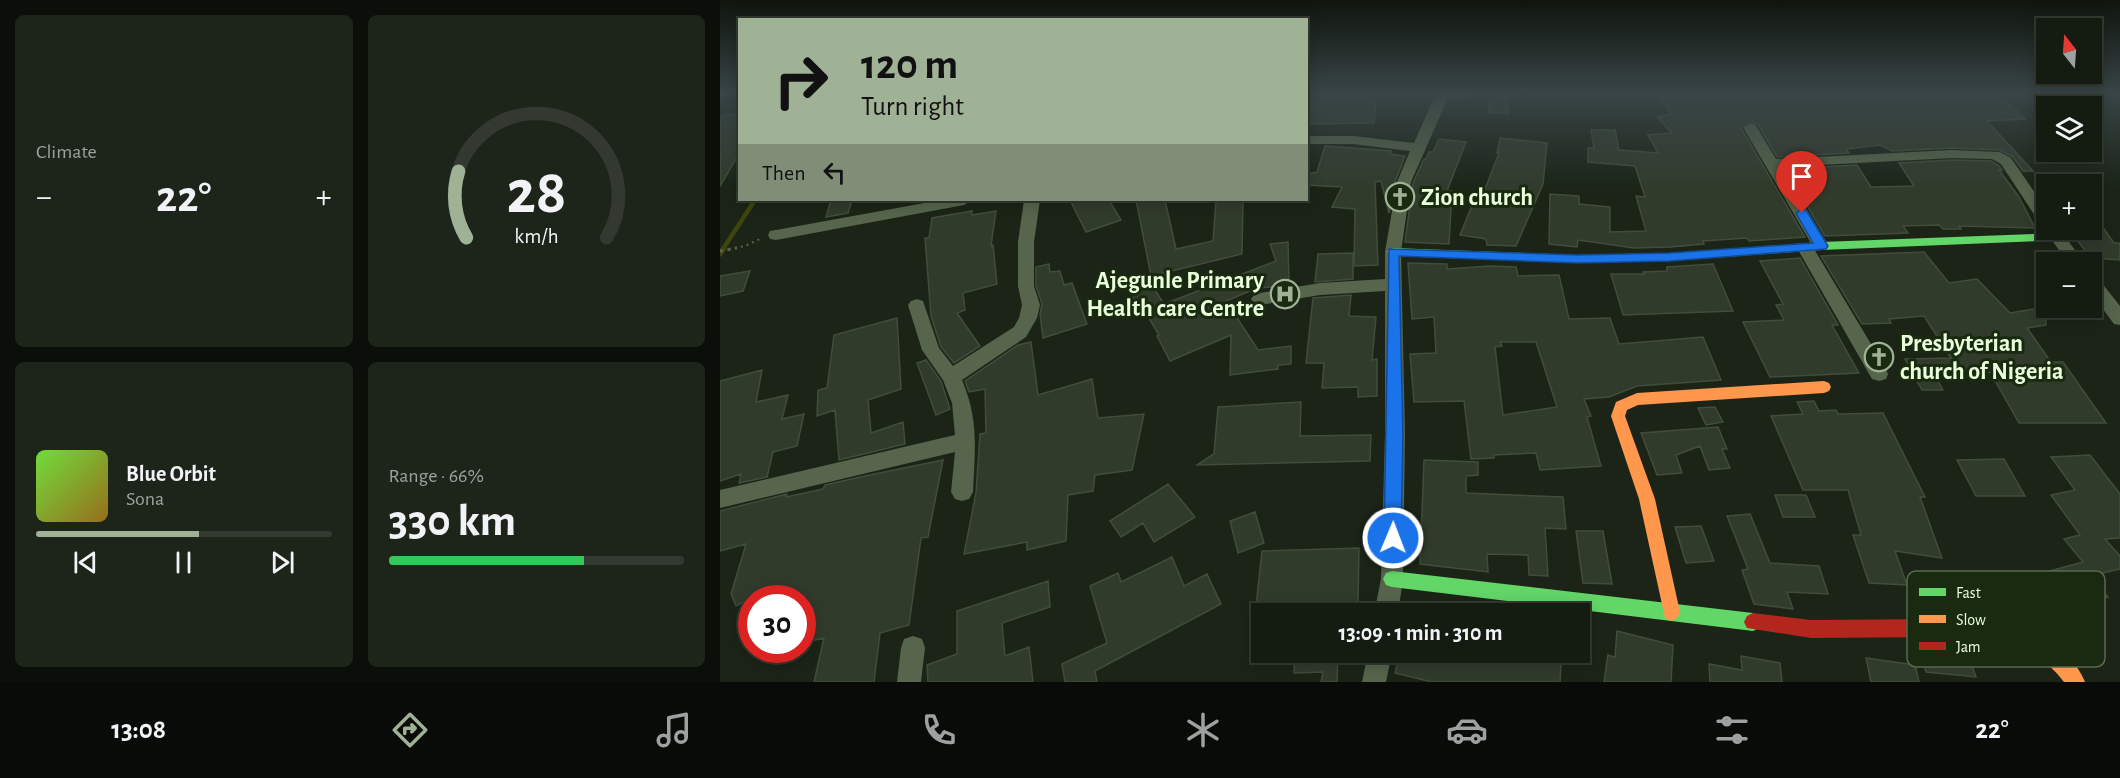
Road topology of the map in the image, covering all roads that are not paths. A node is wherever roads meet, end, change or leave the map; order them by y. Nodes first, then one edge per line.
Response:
1 (1430, 125) edge
2 (1750, 127) dead end
3 (1308, 140) edge
4 (1419, 148) junction
5 (1774, 163) junction
6 (959, 201) edge
7 (1032, 201) edge
8 (2036, 206) edge
9 (2036, 234) edge
10 (776, 235) dead end
11 (2059, 240) edge
12 (1813, 247) junction
13 (1393, 252) junction
14 (2068, 252) edge
15 (1393, 285) junction
16 (2102, 295) edge
17 (1260, 299) dead end
18 (917, 305) dead end
19 (2120, 319) edge
20 (1879, 374) dead end
21 (951, 377) junction
22 (1824, 387) dead end
23 (966, 441) junction
24 (962, 492) dead end
25 (720, 499) edge
26 (1392, 579) junction
27 (1388, 603) edge
28 (1671, 612) junction
29 (1907, 628) edge
30 (914, 648) dead end
31 (1378, 663) edge
32 (2066, 667) edge
33 (909, 682) edge
34 (1374, 682) edge
35 (2076, 682) edge

1 - 4 street
2 - 5 street
3 - 4 street
4 - 13 street
5 - 8 street
5 - 12 street
6 - 10 street
7 - 21 street
9 - 12 main road
11 - 14 street
12 - 13 main road
12 - 20 street
13 - 15 street
15 - 17 street
15 - 26 street
16 - 19 street
18 - 21 street
21 - 23 street
22 - 28 main road
23 - 24 street
23 - 25 street
26 - 27 street
26 - 28 main road
28 - 29 main road
30 - 33 street
31 - 34 street
32 - 35 main road

